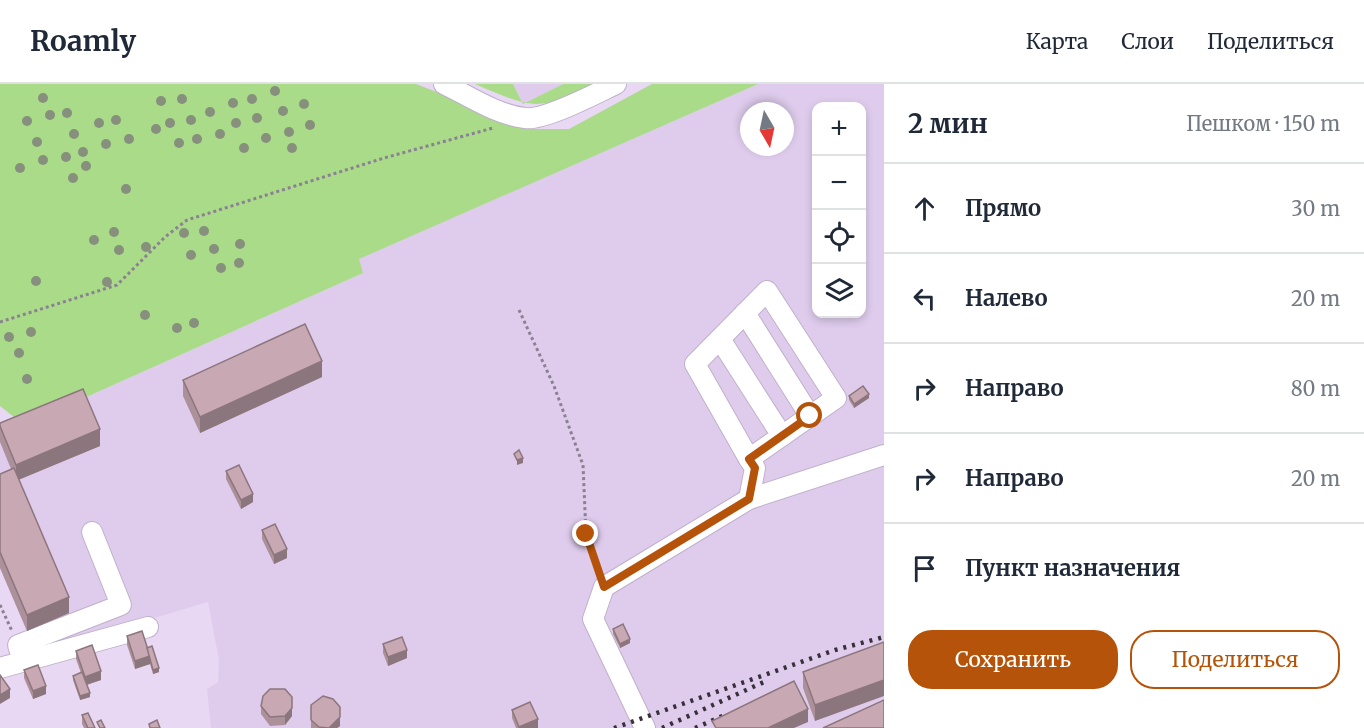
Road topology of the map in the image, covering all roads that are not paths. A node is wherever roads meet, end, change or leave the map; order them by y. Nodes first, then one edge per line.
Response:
1 (444, 84) edge
2 (616, 84) edge
3 (746, 313) junction
4 (720, 339) junction
5 (810, 416) junction
6 (782, 436) junction
7 (884, 455) edge
8 (749, 459) junction
9 (749, 499) junction
10 (92, 532) dead end
11 (148, 627) dead end
12 (21, 653) junction
13 (0, 668) edge
14 (645, 728) edge

1 - 2 street
3 - 4 street
3 - 5 street
3 - 5 street
4 - 6 street
4 - 8 street
5 - 6 street
6 - 8 street
7 - 9 street
8 - 9 street
9 - 14 street
10 - 12 street
11 - 12 street
12 - 13 street

